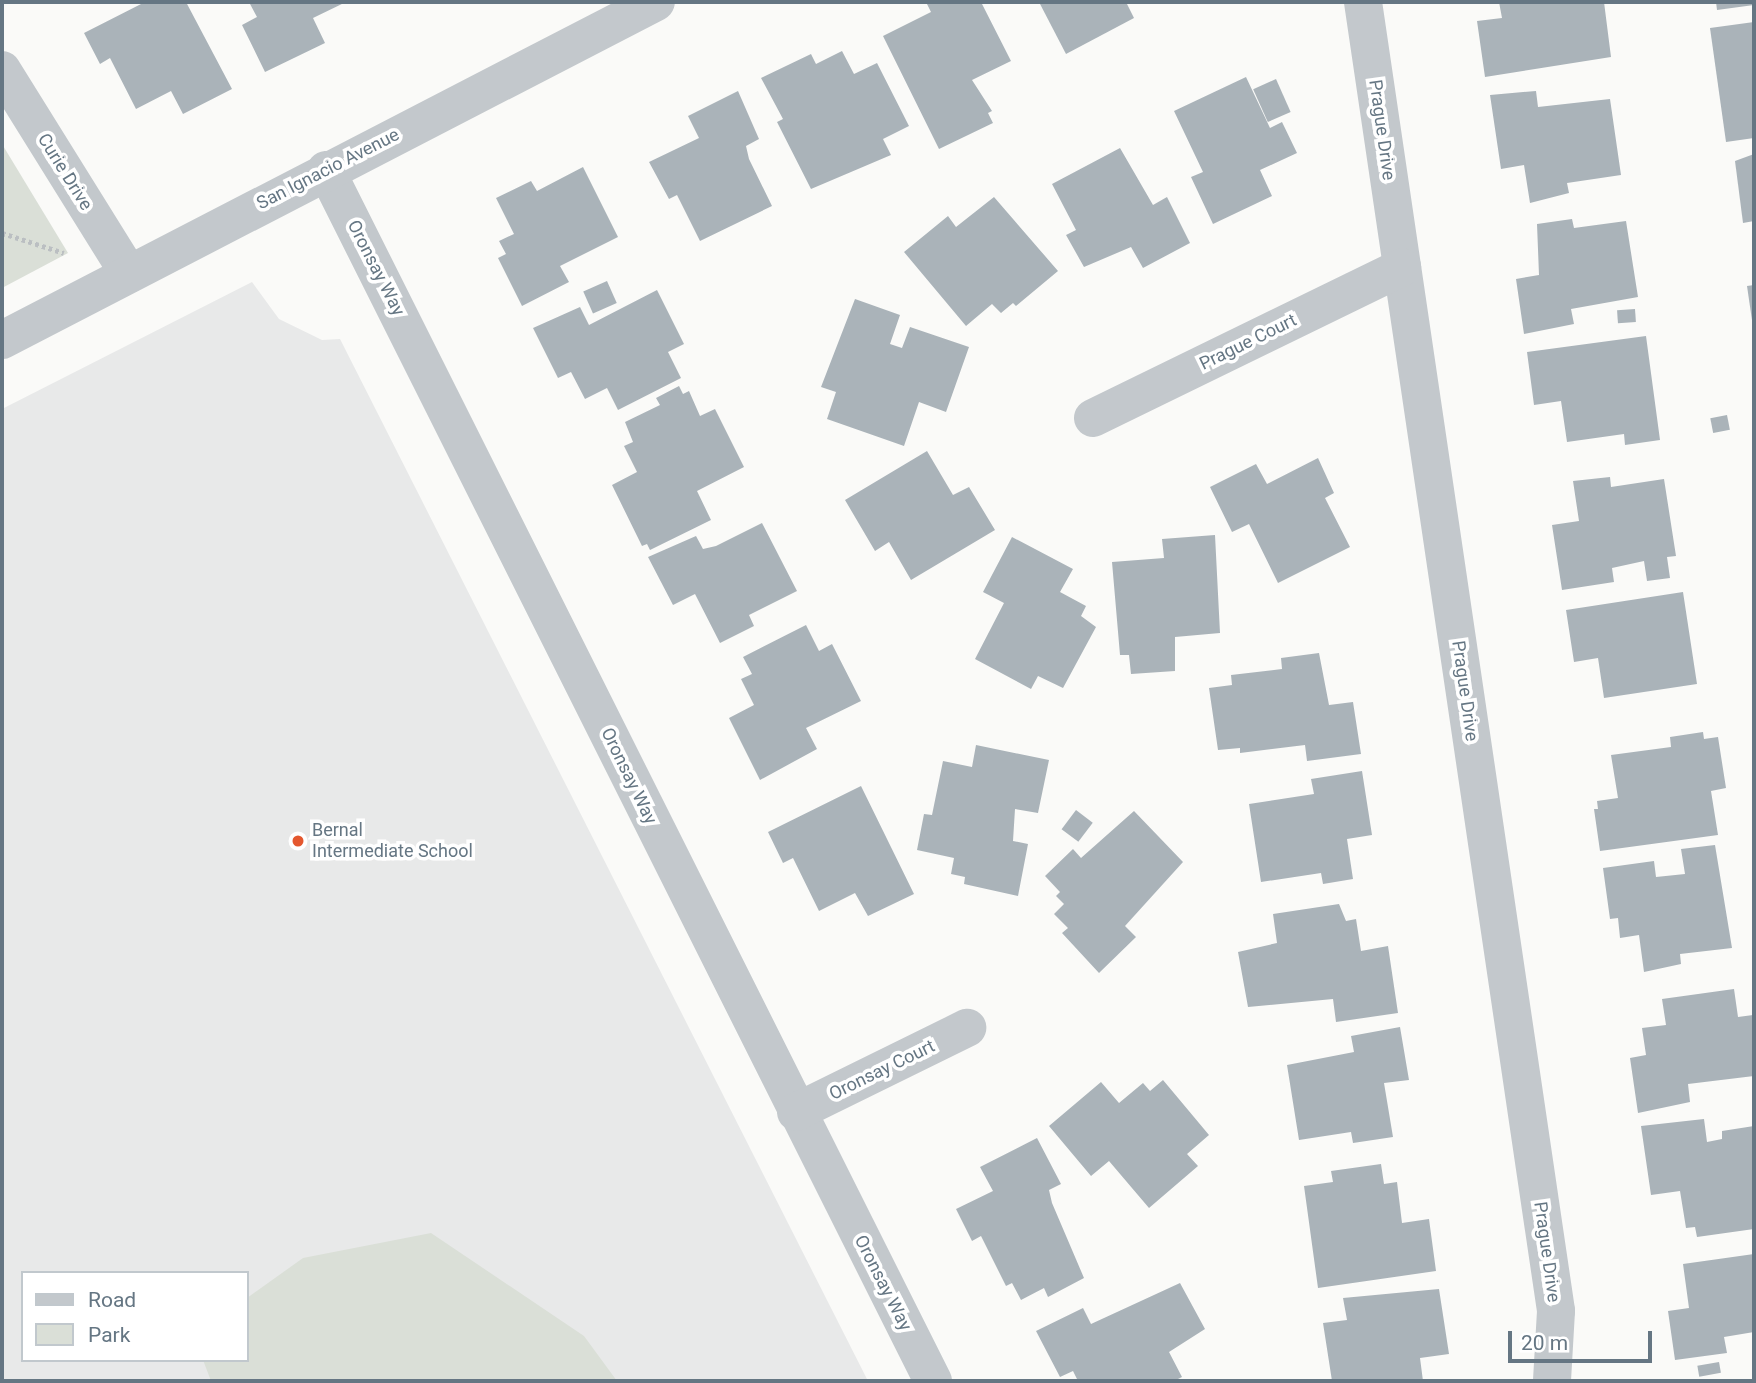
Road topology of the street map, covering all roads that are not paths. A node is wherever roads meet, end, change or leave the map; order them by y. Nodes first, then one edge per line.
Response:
1 (656, 2) edge
2 (1363, 2) edge
3 (2, 70) edge
4 (327, 170) junction
5 (1402, 267) junction
6 (129, 274) junction
7 (2, 340) edge
8 (1093, 418) dead end
9 (967, 1028) dead end
10 (796, 1112) junction
11 (933, 1381) edge
12 (1552, 1381) edge

1 - 4 street, San Ignacio Avenue
2 - 5 street, Prague Drive
3 - 6 street, Curie Drive
4 - 6 street, San Ignacio Avenue
4 - 10 street, Oronsay Way
5 - 8 street, Prague Court
5 - 12 street, Prague Drive
6 - 7 street, San Ignacio Avenue
9 - 10 street, Oronsay Court
10 - 11 street, Oronsay Way

